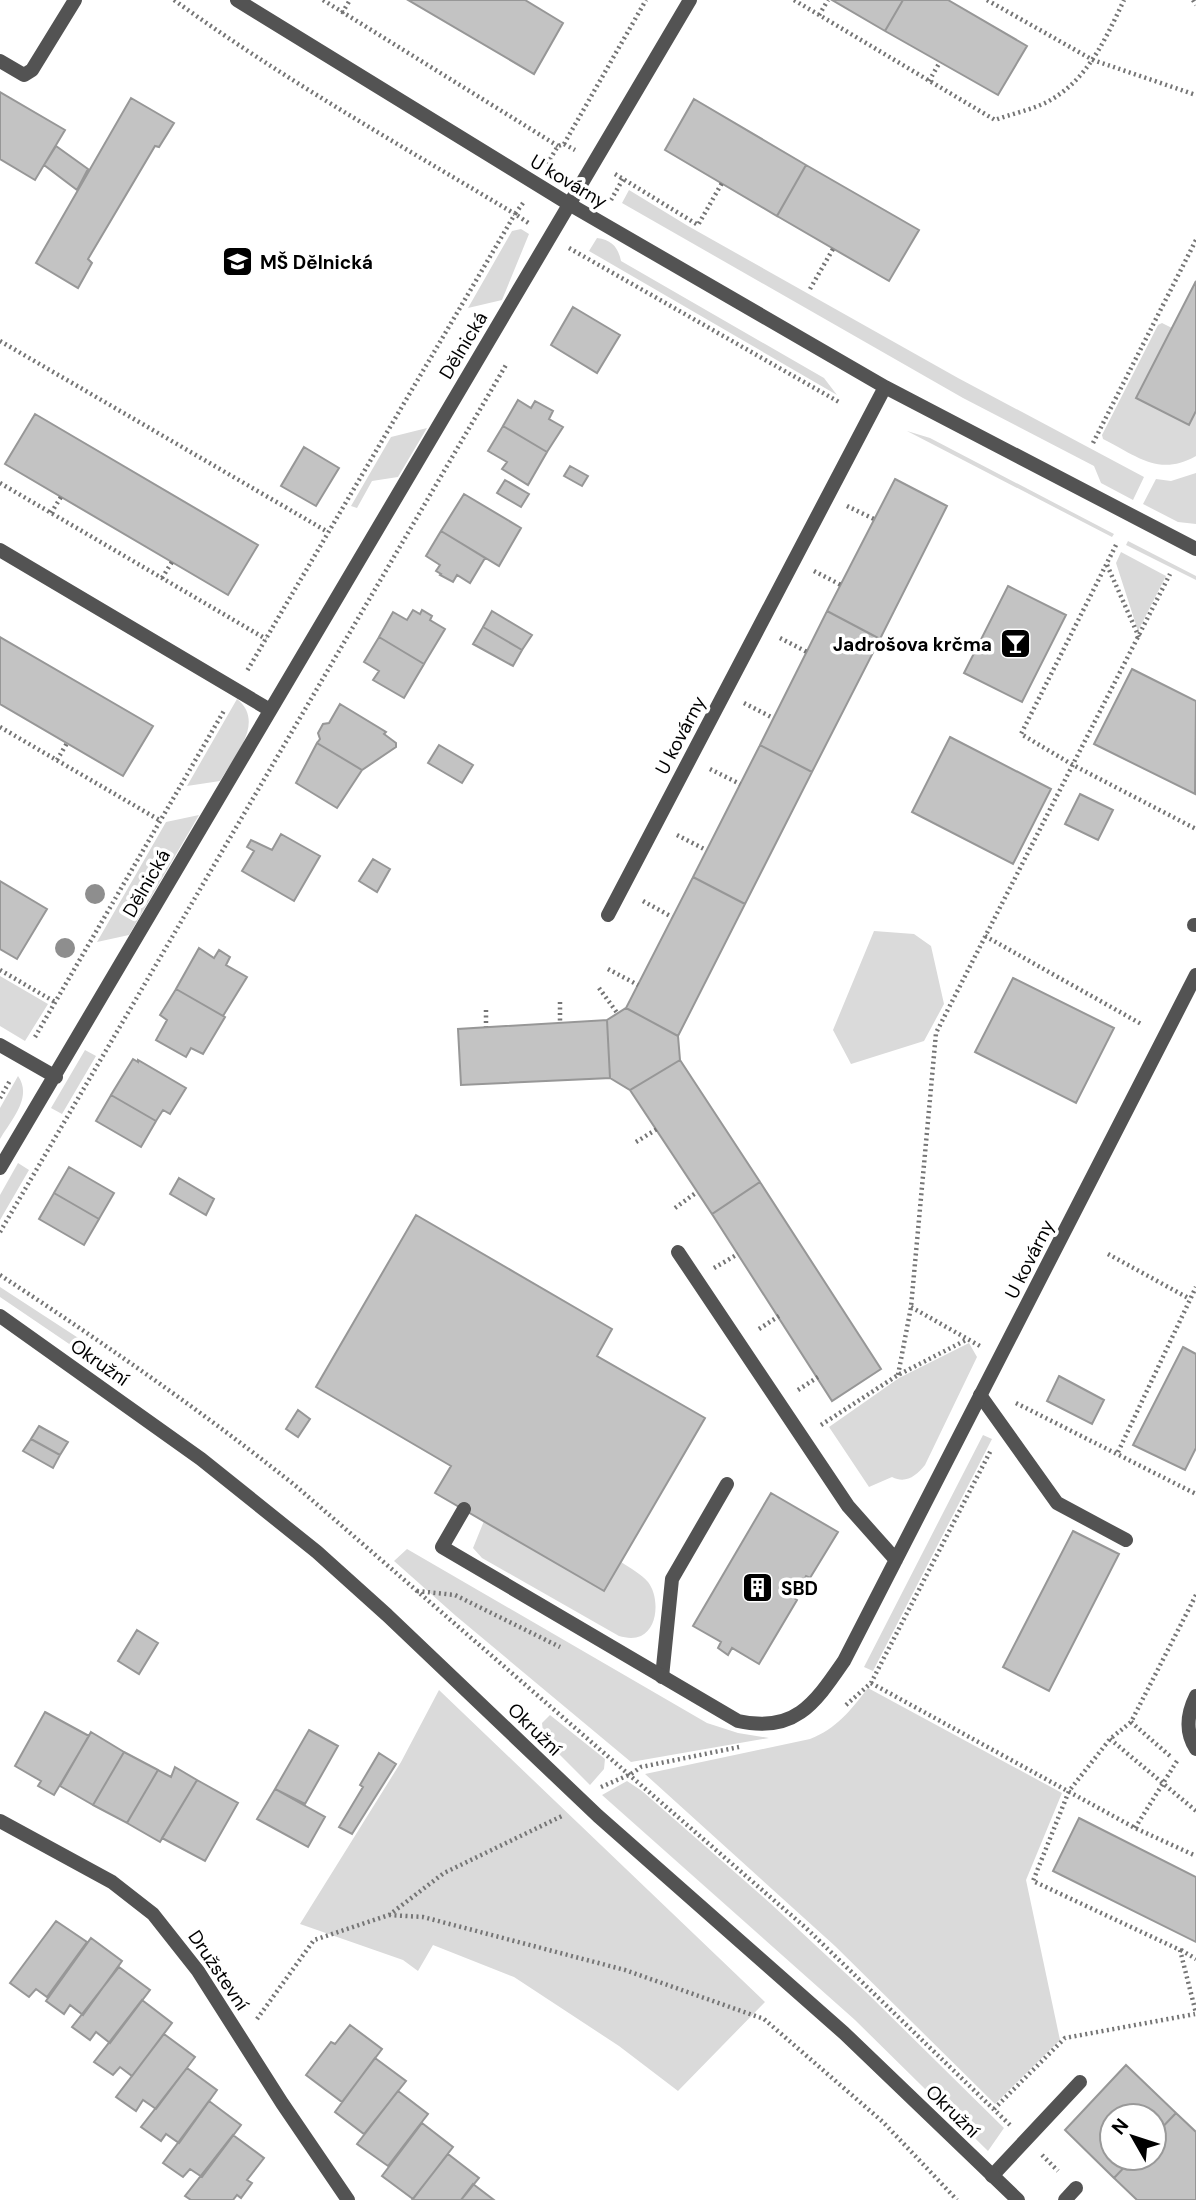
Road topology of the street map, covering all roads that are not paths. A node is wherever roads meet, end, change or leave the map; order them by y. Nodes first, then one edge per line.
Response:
1 (75, 0) edge
2 (237, 0) edge
3 (690, 0) edge
4 (0, 61) edge
5 (569, 204) junction
6 (885, 387) junction
7 (1196, 549) edge
8 (0, 550) edge
9 (270, 709) junction
10 (608, 915) dead end
11 (1196, 975) edge
12 (0, 1045) edge
13 (56, 1077) junction
14 (0, 1168) edge
15 (678, 1252) dead end
16 (0, 1316) edge
17 (980, 1395) junction
18 (727, 1484) dead end
19 (464, 1509) dead end
20 (1126, 1541) dead end
21 (896, 1560) junction
22 (662, 1677) junction
23 (1196, 1696) edge
24 (1196, 1749) edge
25 (0, 1821) edge
26 (1080, 2082) dead end
27 (992, 2176) junction
28 (1076, 2188) road end
29 (348, 2200) edge
30 (1018, 2200) edge
31 (1065, 2200) edge

1 - 4 street
2 - 5 street, U kovárny
3 - 5 street, Dělnická
5 - 6 street, U kovárny
5 - 9 street, Dělnická
6 - 7 street, U kovárny
6 - 10 street, U kovárny
8 - 9 street
9 - 13 street, Dělnická
11 - 17 street, U kovárny
12 - 13 street
13 - 14 street, Dělnická
15 - 21 street
16 - 27 street, Okružní
17 - 20 street
17 - 21 street, U kovárny
18 - 22 street
19 - 22 street, U kovárny
21 - 22 street, U kovárny
23 - 24 street
25 - 29 street, Družstevní
26 - 27 street
27 - 30 street, Okružní
28 - 31 street

